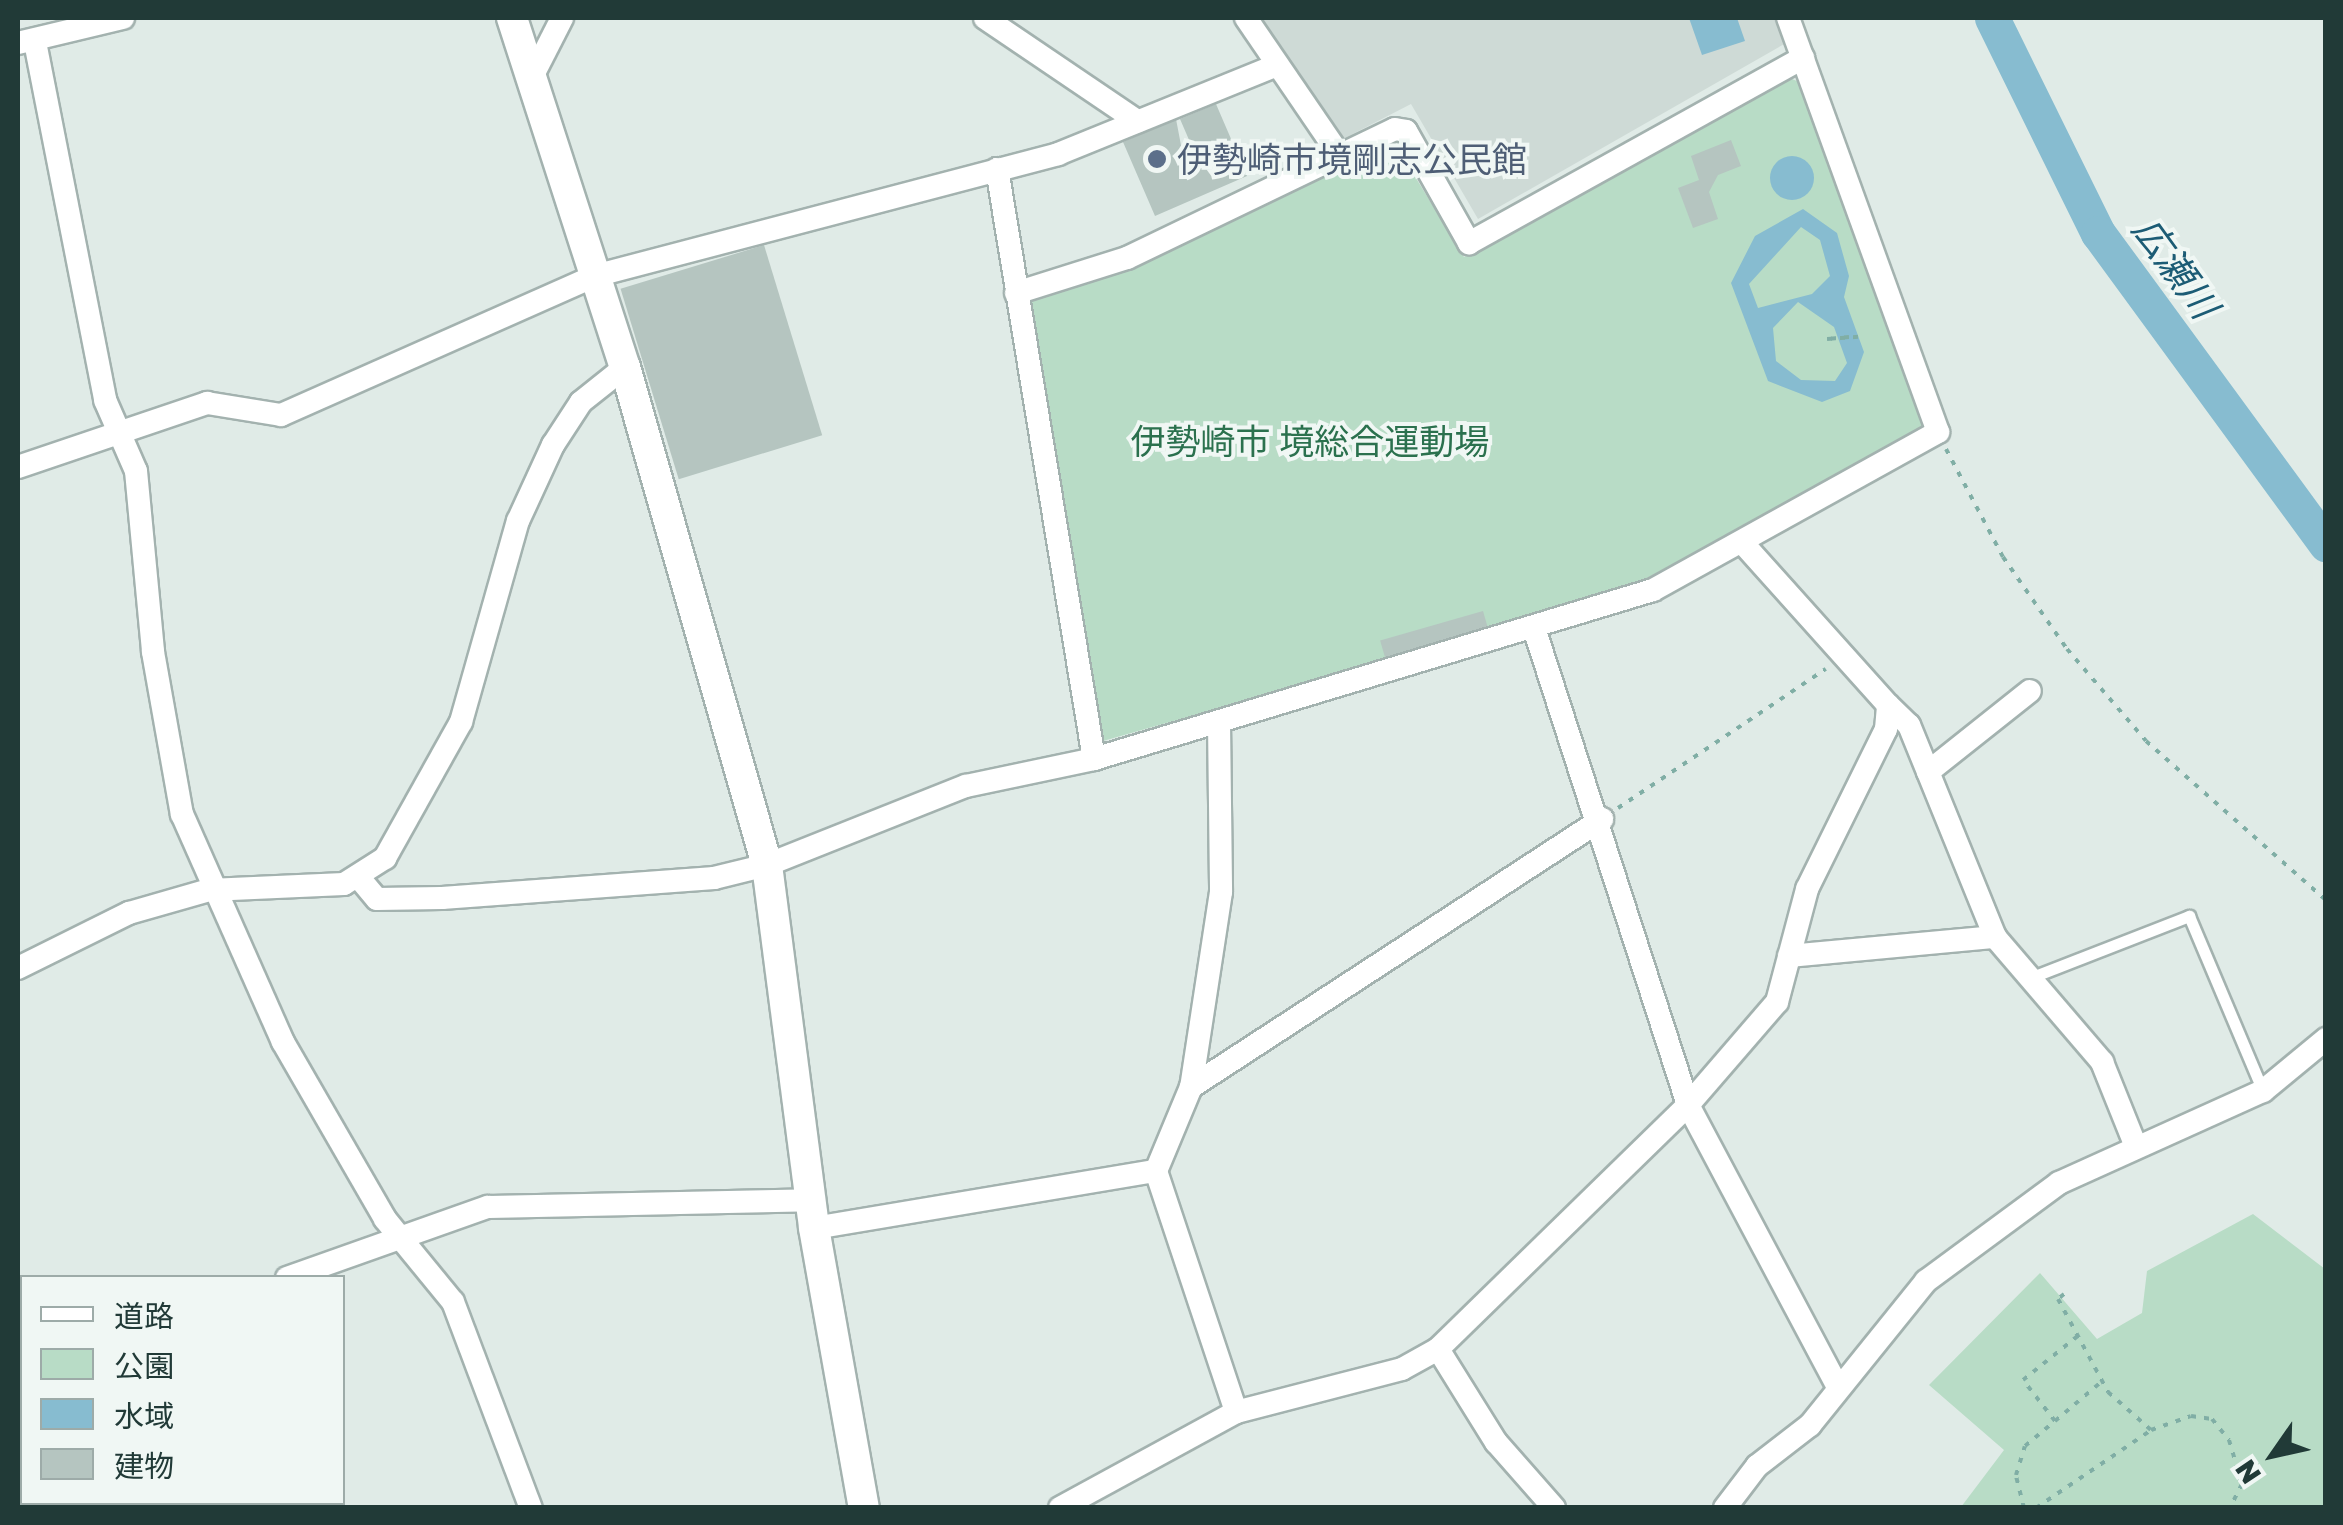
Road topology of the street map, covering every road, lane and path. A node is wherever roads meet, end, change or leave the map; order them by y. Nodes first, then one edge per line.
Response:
1 (124, 18) edge
2 (512, 18) edge
3 (562, 18) edge
4 (984, 18) edge
5 (1246, 18) edge
6 (1788, 18) edge
7 (26, 42) edge
8 (1803, 58) junction
9 (1277, 65) junction
10 (532, 78) junction
11 (1137, 121) junction
12 (1340, 156) junction
13 (997, 169) junction
14 (594, 276) junction
15 (1016, 293) junction
16 (1866, 336) dead end
17 (1849, 337) dead end
18 (626, 367) junction
19 (1938, 432) junction
20 (120, 433) junction
21 (18, 467) edge
22 (1742, 542) junction
23 (1536, 631) junction
24 (1844, 657) junction
25 (2030, 691) dead end
26 (1888, 705) junction
27 (1219, 722) junction
28 (1094, 759) junction
29 (1928, 772) junction
30 (1602, 819) junction
31 (766, 865) junction
32 (360, 879) junction
33 (208, 890) junction
34 (2326, 900) edge
35 (1995, 936) junction
36 (1789, 956) junction
37 (18, 968) edge
38 (2026, 980) junction
39 (2326, 1039) edge
40 (1191, 1088) junction
41 (2263, 1091) junction
42 (1688, 1105) junction
43 (2134, 1144) junction
44 (1156, 1171) junction
45 (813, 1214) junction
46 (398, 1234) junction
47 (295, 1275) edge
48 (2064, 1294) dead end
49 (2079, 1335) junction
50 (1438, 1350) junction
51 (2101, 1382) junction
52 (1836, 1385) junction
53 (1236, 1412) junction
54 (2055, 1421) junction
55 (2152, 1430) junction
56 (531, 1508) edge
57 (864, 1508) edge
58 (1060, 1508) edge
59 (1554, 1508) edge
60 (1725, 1508) edge
61 (2024, 1508) edge
62 (2036, 1508) edge
63 (2230, 1508) edge

1 - 7 street
2 - 10 street
3 - 10 street
4 - 11 street
5 - 9 street
6 - 8 street
7 - 20 street
8 - 12 street
8 - 19 street
9 - 11 street
9 - 12 street
10 - 14 street
11 - 13 street
12 - 15 street
13 - 14 street
13 - 15 street
14 - 18 street
14 - 20 street
15 - 28 street
16 - 17 path
18 - 31 street
18 - 32 street
19 - 22 street
19 - 34 path
20 - 21 street
20 - 33 street
22 - 23 street
22 - 24 street
23 - 27 street
23 - 30 street
24 - 26 street
24 - 30 path
25 - 29 street
26 - 29 street
26 - 36 street
27 - 28 street
27 - 40 street
28 - 31 street
29 - 35 street
30 - 40 street
30 - 42 street
31 - 32 street
31 - 45 street
32 - 33 street
33 - 37 street
33 - 46 street
35 - 36 street
35 - 38 street
36 - 42 street
38 - 41 lane
38 - 43 street
39 - 41 street
40 - 44 street
41 - 43 street
42 - 50 street
42 - 52 street
43 - 52 street
44 - 45 street
44 - 53 street
45 - 46 street
45 - 57 street
46 - 47 street
46 - 56 street
48 - 49 path
49 - 51 path
49 - 54 path
50 - 53 street
50 - 59 street
51 - 54 path
51 - 55 path
52 - 60 street
53 - 58 street
54 - 61 path
55 - 62 path
55 - 63 path

